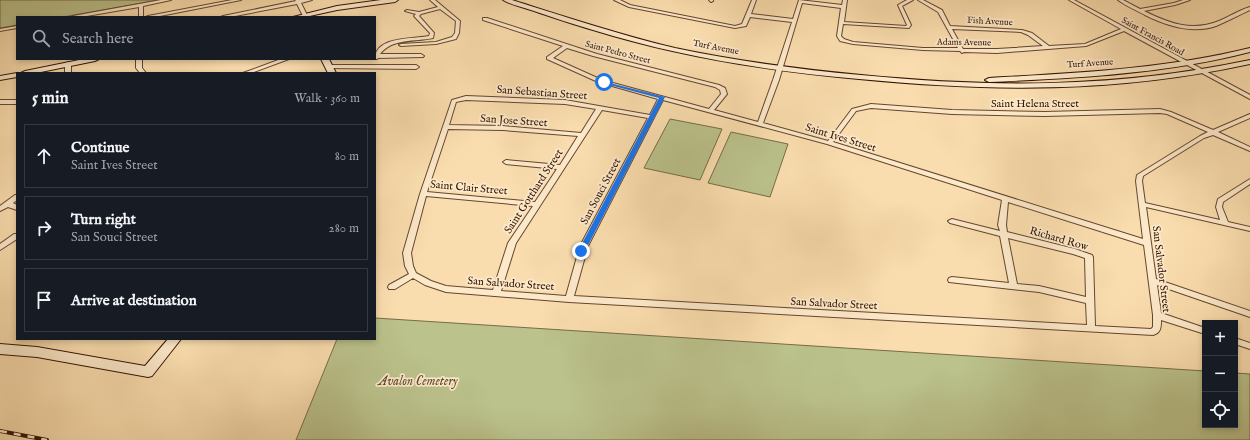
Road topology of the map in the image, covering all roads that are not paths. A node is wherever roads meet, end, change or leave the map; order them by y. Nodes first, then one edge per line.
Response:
1 (168, 0) edge
2 (239, 0) edge
3 (310, 0) edge
4 (395, 0) edge
5 (432, 0) edge
6 (506, 0) edge
7 (616, 0) edge
8 (754, 0) edge
9 (845, 0) edge
10 (911, 0) edge
11 (920, 0) edge
12 (1071, 0) edge
13 (1120, 0) edge
14 (1188, 0) edge
15 (298, 1) edge
16 (801, 1) edge
17 (141, 5) junction
18 (441, 7) junction
19 (844, 7) junction
20 (1250, 8) edge
21 (1140, 10) junction
22 (407, 11) dead end
23 (419, 12) junction
24 (748, 15) junction
25 (79, 16) edge
26 (141, 16) edge
27 (153, 16) edge
28 (228, 16) edge
29 (305, 16) edge
30 (485, 19) dead end
31 (794, 21) junction
32 (842, 22) junction
33 (16, 27) edge
34 (950, 27) junction
35 (1124, 29) junction
36 (0, 30) edge
37 (385, 46) junction
38 (566, 46) junction
39 (376, 48) edge
40 (1048, 48) junction
41 (1250, 50) edge
42 (962, 51) junction
43 (421, 56) dead end
44 (376, 57) edge
45 (376, 58) edge
46 (90, 60) edge
47 (139, 60) edge
48 (283, 60) edge
49 (326, 60) edge
50 (374, 60) edge
51 (1186, 62) junction
52 (1250, 62) edge
53 (68, 64) junction
54 (371, 66) junction
55 (416, 67) dead end
56 (780, 68) junction
57 (331, 70) edge
58 (30, 72) edge
59 (68, 72) edge
60 (142, 72) edge
61 (249, 72) edge
62 (1204, 72) junction
63 (16, 74) edge
64 (0, 78) edge
65 (929, 83) junction
66 (662, 97) junction
67 (1250, 97) edge
68 (0, 102) edge
69 (16, 102) edge
70 (600, 108) junction
71 (711, 110) junction
72 (1250, 116) edge
73 (652, 117) junction
74 (760, 123) junction
75 (445, 127) junction
76 (1212, 132) junction
77 (582, 135) junction
78 (829, 143) junction
79 (1250, 149) edge
80 (506, 162) dead end
81 (561, 167) junction
82 (1249, 183) edge
83 (423, 194) junction
84 (16, 198) edge
85 (1005, 199) junction
86 (8, 204) junction
87 (537, 204) junction
88 (1142, 204) junction
89 (16, 208) edge
90 (0, 209) edge
91 (952, 221) dead end
92 (1225, 223) junction
93 (1250, 229) edge
94 (1004, 234) junction
95 (16, 237) edge
96 (1147, 243) junction
97 (0, 247) edge
98 (413, 275) junction
99 (952, 280) dead end
100 (1153, 281) junction
101 (392, 287) dead end
102 (1014, 287) junction
103 (496, 293) junction
104 (570, 299) junction
105 (1090, 301) junction
106 (1250, 314) edge
107 (1157, 315) junction
108 (1091, 329) junction
109 (1202, 330) edge
110 (174, 340) edge
111 (1238, 342) edge
112 (1250, 346) edge
113 (0, 349) edge

1 - 17 street
2 - 27 street
3 - 15 street
4 - 29 main road
5 - 18 street
6 - 56 main road, Turf Avenue
7 - 24 street
8 - 24 street
9 - 19 street, Adams Avenue
10 - 32 street
11 - 34 street
12 - 35 street, Saint Francis Road
13 - 21 street
14 - 21 street
15 - 28 street
15 - 29 street
16 - 19 street
16 - 31 street
17 - 25 street
17 - 26 street
18 - 23 street
18 - 37 street
19 - 32 street, Adams Avenue
20 - 21 street
22 - 23 street
23 - 37 street
24 - 31 street
30 - 38 street, Saint Pedro Street
31 - 56 street
32 - 42 street, Adams Avenue
33 - 36 street
34 - 40 street, Fish Avenue
34 - 42 street
35 - 40 street, Adams Avenue
35 - 51 street, Saint Francis Road
37 - 39 street
37 - 44 street
38 - 66 street, Saint Ives Street
38 - 71 street, Saint Pedro Street
40 - 42 street, Adams Avenue
41 - 51 main road, Turf Avenue
43 - 45 street
46 - 53 main road
47 - 60 street
48 - 61 street
49 - 57 main road
50 - 54 street
51 - 62 street, Saint Francis Road
51 - 65 main road, Turf Avenue
52 - 62 main road, Turf Avenue
53 - 58 main road
53 - 59 street
54 - 55 street
54 - 57 street
56 - 65 main road, Turf Avenue
56 - 74 street
62 - 65 main road, Turf Avenue
62 - 67 street
63 - 64 main road
66 - 71 street, Saint Ives Street
66 - 73 street, San Souci Street
68 - 69 street
70 - 73 street, San Sebastian Street
70 - 75 street, San Sebastian Street
70 - 77 street, Saint Gotthard Street
71 - 74 street, Saint Ives Street
72 - 76 street, San Salvador Street
73 - 104 street, San Souci Street
74 - 78 street, Saint Ives Street
75 - 77 street, San Jose Street
75 - 83 street
76 - 78 street, Saint Helena Street
76 - 79 street, Saint Helena Street
76 - 88 street, San Salvador Street
77 - 81 street, Saint Gotthard Street
78 - 85 street, Saint Ives Street
80 - 81 street
81 - 87 street, Saint Gotthard Street
82 - 92 street
83 - 87 street, Saint Clair Street
83 - 98 street
84 - 86 street
85 - 94 street
85 - 96 street, Saint Ives Street
86 - 89 street
86 - 90 street
87 - 103 street, Saint Gotthard Street
88 - 92 street
88 - 96 street, San Salvador Street
91 - 94 street, Richard Row
92 - 93 street
94 - 102 street
94 - 105 street, Richard Row
95 - 97 street
96 - 100 street, San Salvador Street
98 - 101 street
98 - 103 street, San Salvador Street
99 - 102 street
100 - 106 street
100 - 107 street, San Salvador Street
102 - 105 street
103 - 104 street, San Salvador Street
104 - 108 street, San Salvador Street
105 - 108 street, Richard Row
107 - 108 street, San Salvador Street
107 - 109 street
110 - 113 main road
111 - 112 street

